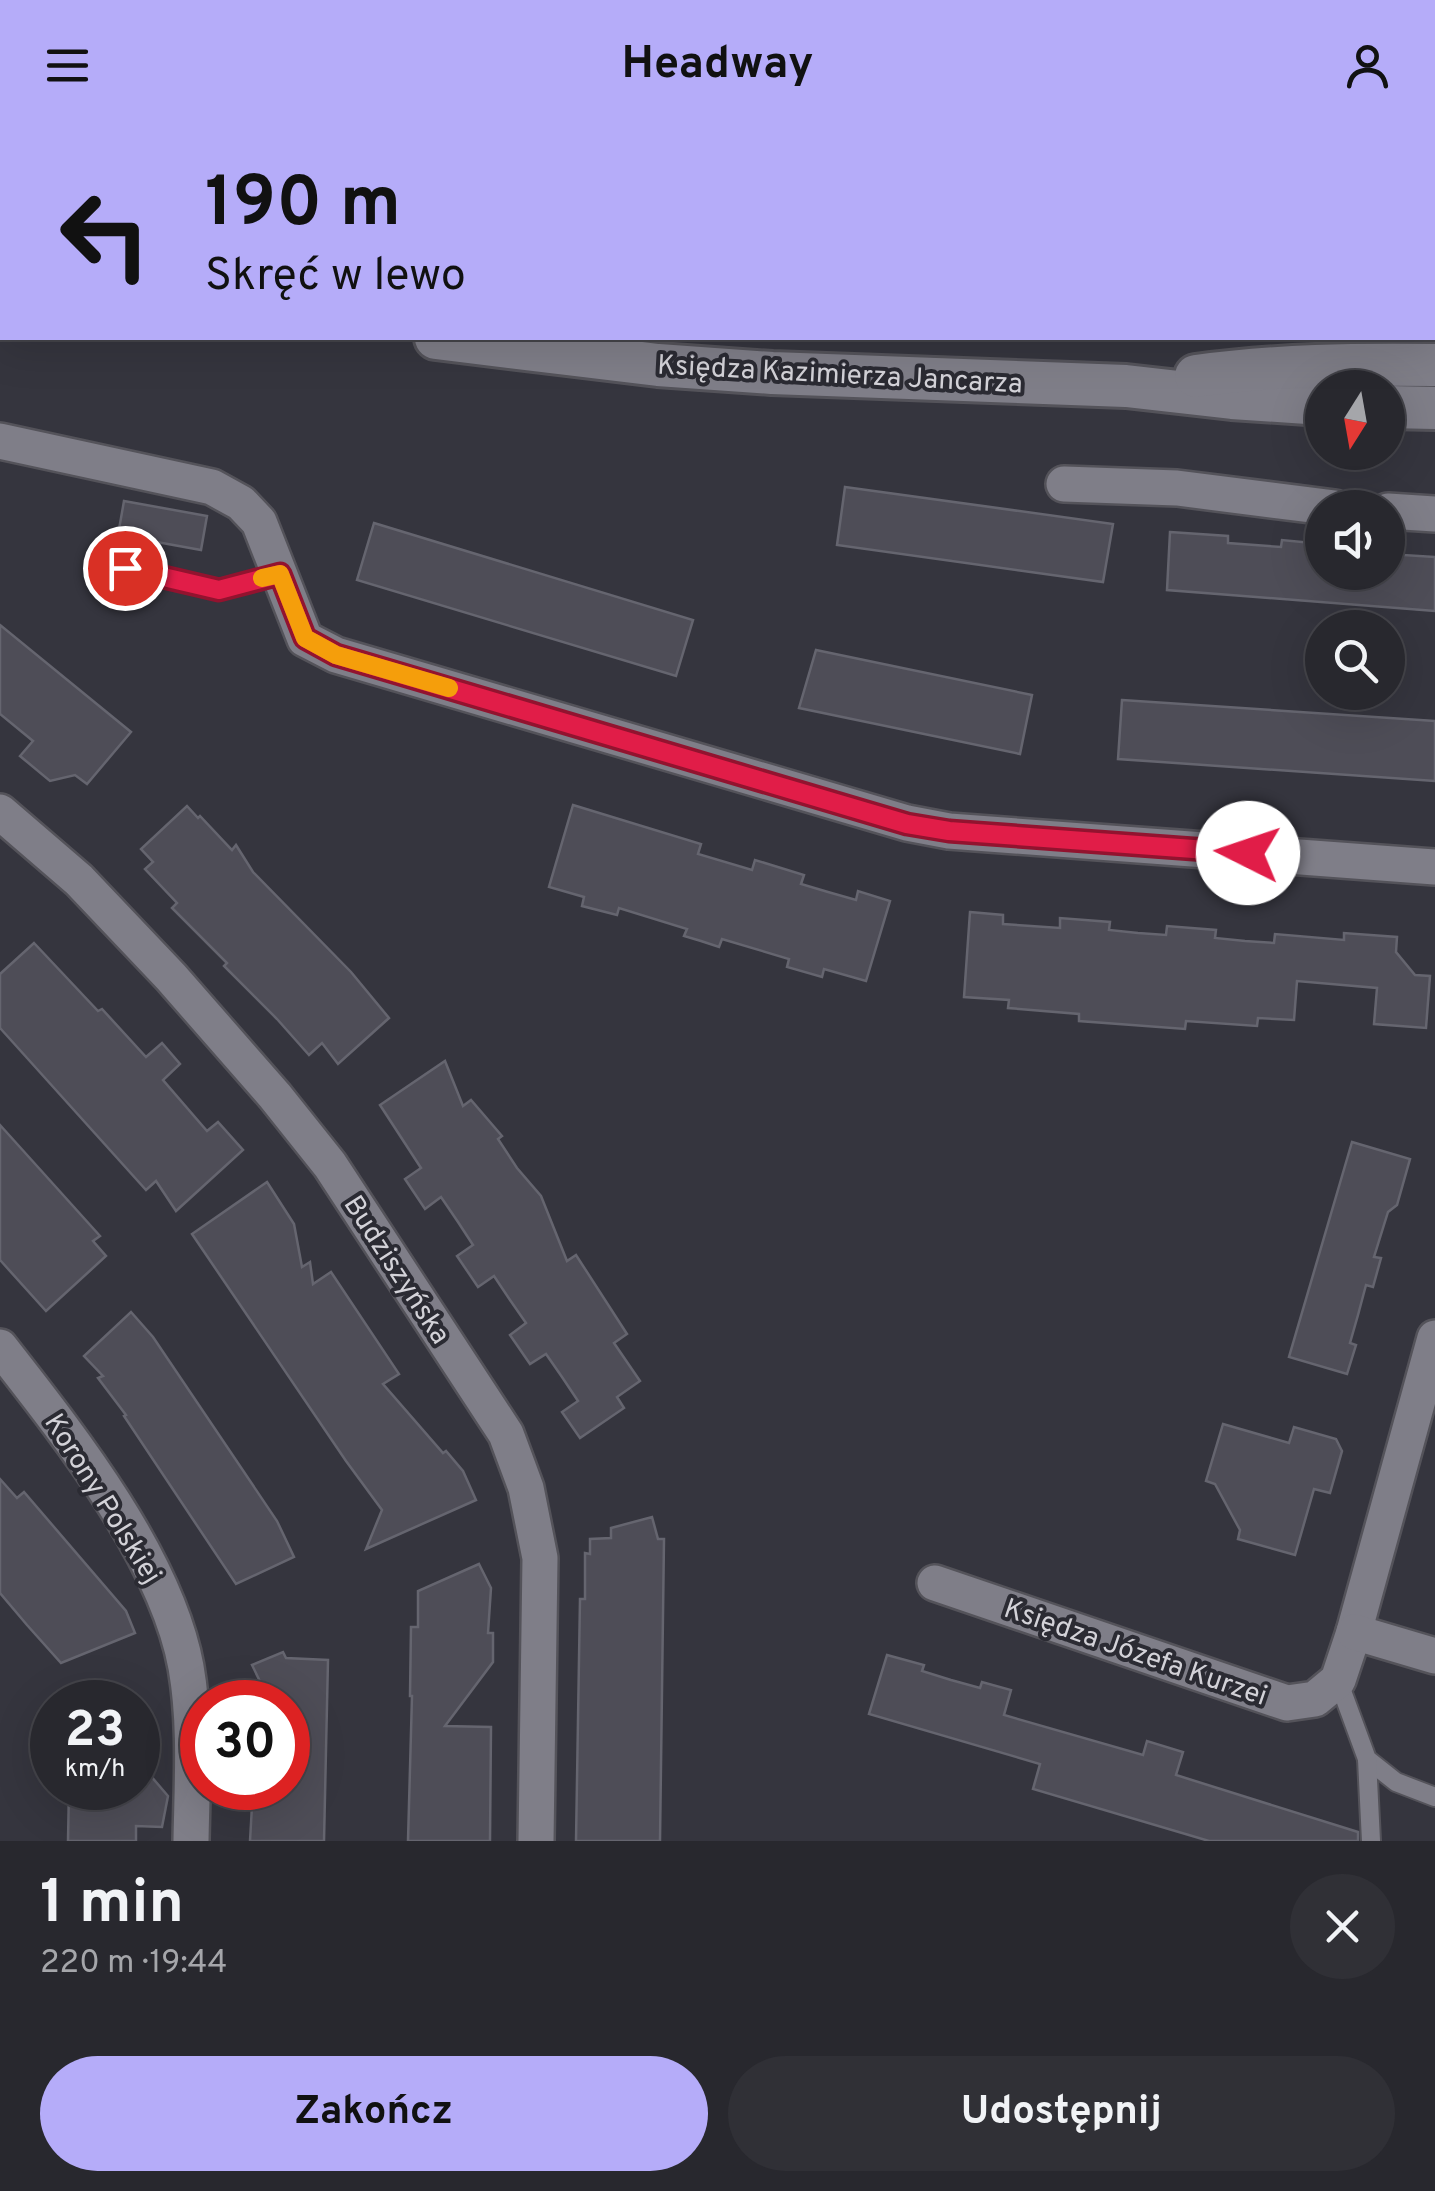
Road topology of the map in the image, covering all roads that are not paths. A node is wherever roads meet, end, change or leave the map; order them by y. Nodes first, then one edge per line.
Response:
1 (452, 340) edge
2 (1435, 365) edge
3 (1126, 386) junction
4 (1305, 403) edge
5 (1405, 407) edge
6 (1435, 408) edge
7 (0, 441) edge
8 (1064, 484) dead end
9 (1305, 504) edge
10 (1405, 512) edge
11 (1435, 514) edge
12 (125, 568) dead end
13 (280, 574) junction
14 (0, 812) edge
15 (1435, 867) edge
16 (1435, 1338) edge
17 (0, 1348) edge
18 (935, 1582) dead end
19 (1354, 1632) junction
20 (1435, 1656) edge
21 (1338, 1680) junction
22 (1368, 1760) junction
23 (1435, 1797) edge
24 (191, 1841) edge
25 (536, 1841) edge
26 (1371, 1841) edge

1 - 3 street, Księdza Kazimierza Jancarza
2 - 3 street, Księdza Kazimierza Jancarza
3 - 4 street, Księdza Kazimierza Jancarza
5 - 6 street
7 - 13 street
8 - 9 street
10 - 11 street
12 - 13 lane
13 - 15 street
14 - 25 street, Budziszyńska
16 - 19 street
17 - 24 street, Korony Polskiej
18 - 21 street, Księdza Józefa Kurzei
19 - 20 street
19 - 21 street
21 - 22 lane
22 - 23 lane
22 - 26 lane

